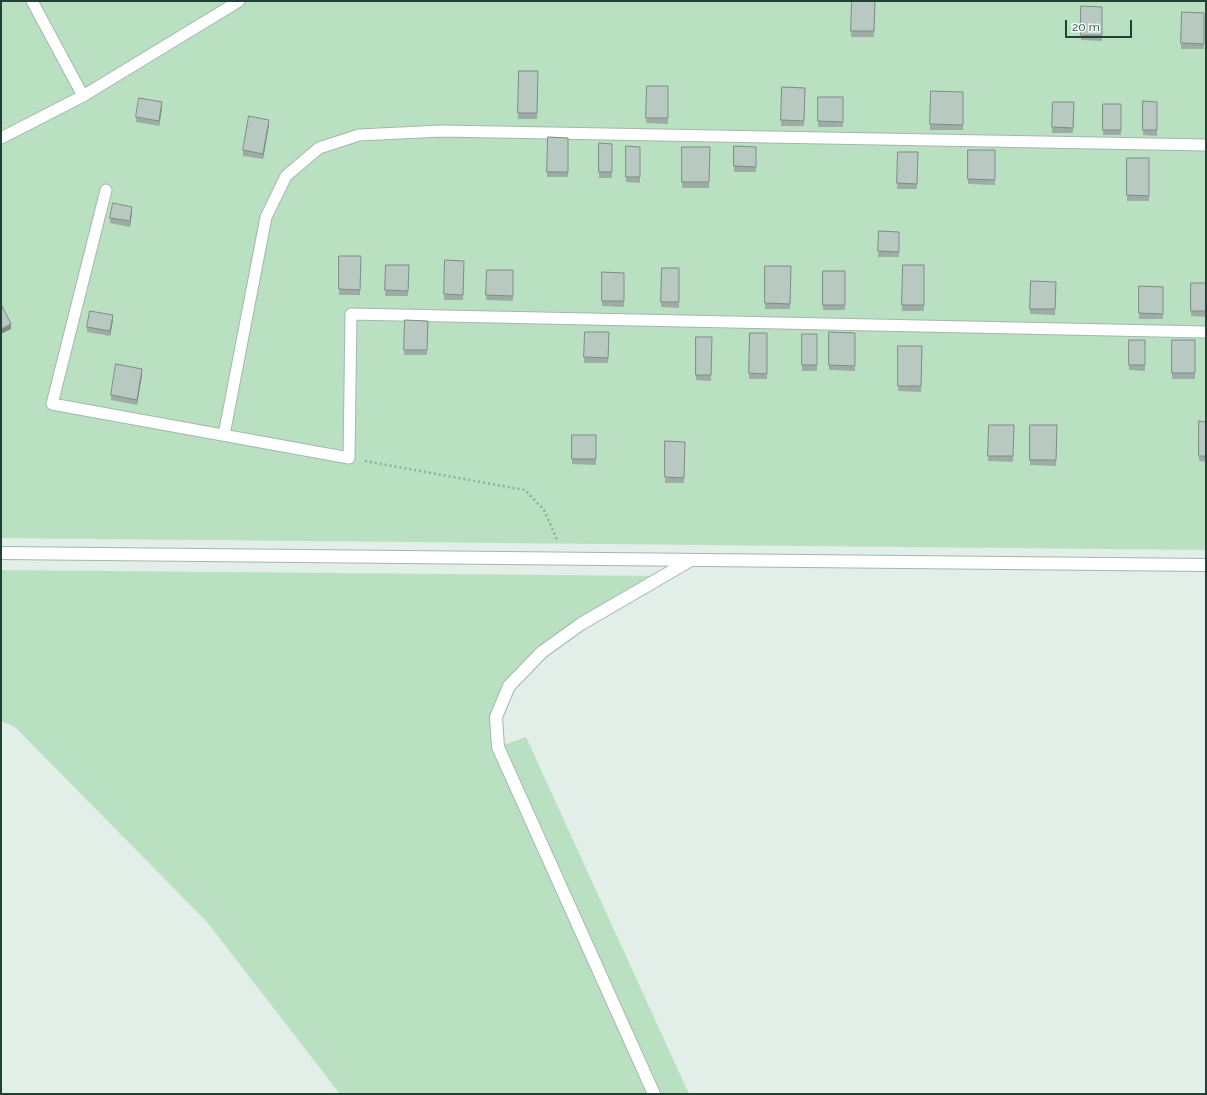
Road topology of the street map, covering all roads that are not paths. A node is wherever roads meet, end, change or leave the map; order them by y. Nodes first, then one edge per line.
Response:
1 (32, 1) edge
2 (239, 1) edge
3 (83, 96) junction
4 (1, 138) edge
5 (1206, 145) edge
6 (106, 190) dead end
7 (1206, 332) edge
8 (224, 435) junction
9 (1, 553) edge
10 (691, 560) junction
11 (1206, 565) edge
12 (654, 1094) edge

1 - 3 lane
2 - 3 lane
3 - 4 lane
5 - 8 lane
6 - 8 lane
7 - 8 lane
9 - 10 street
10 - 11 street
10 - 12 street

